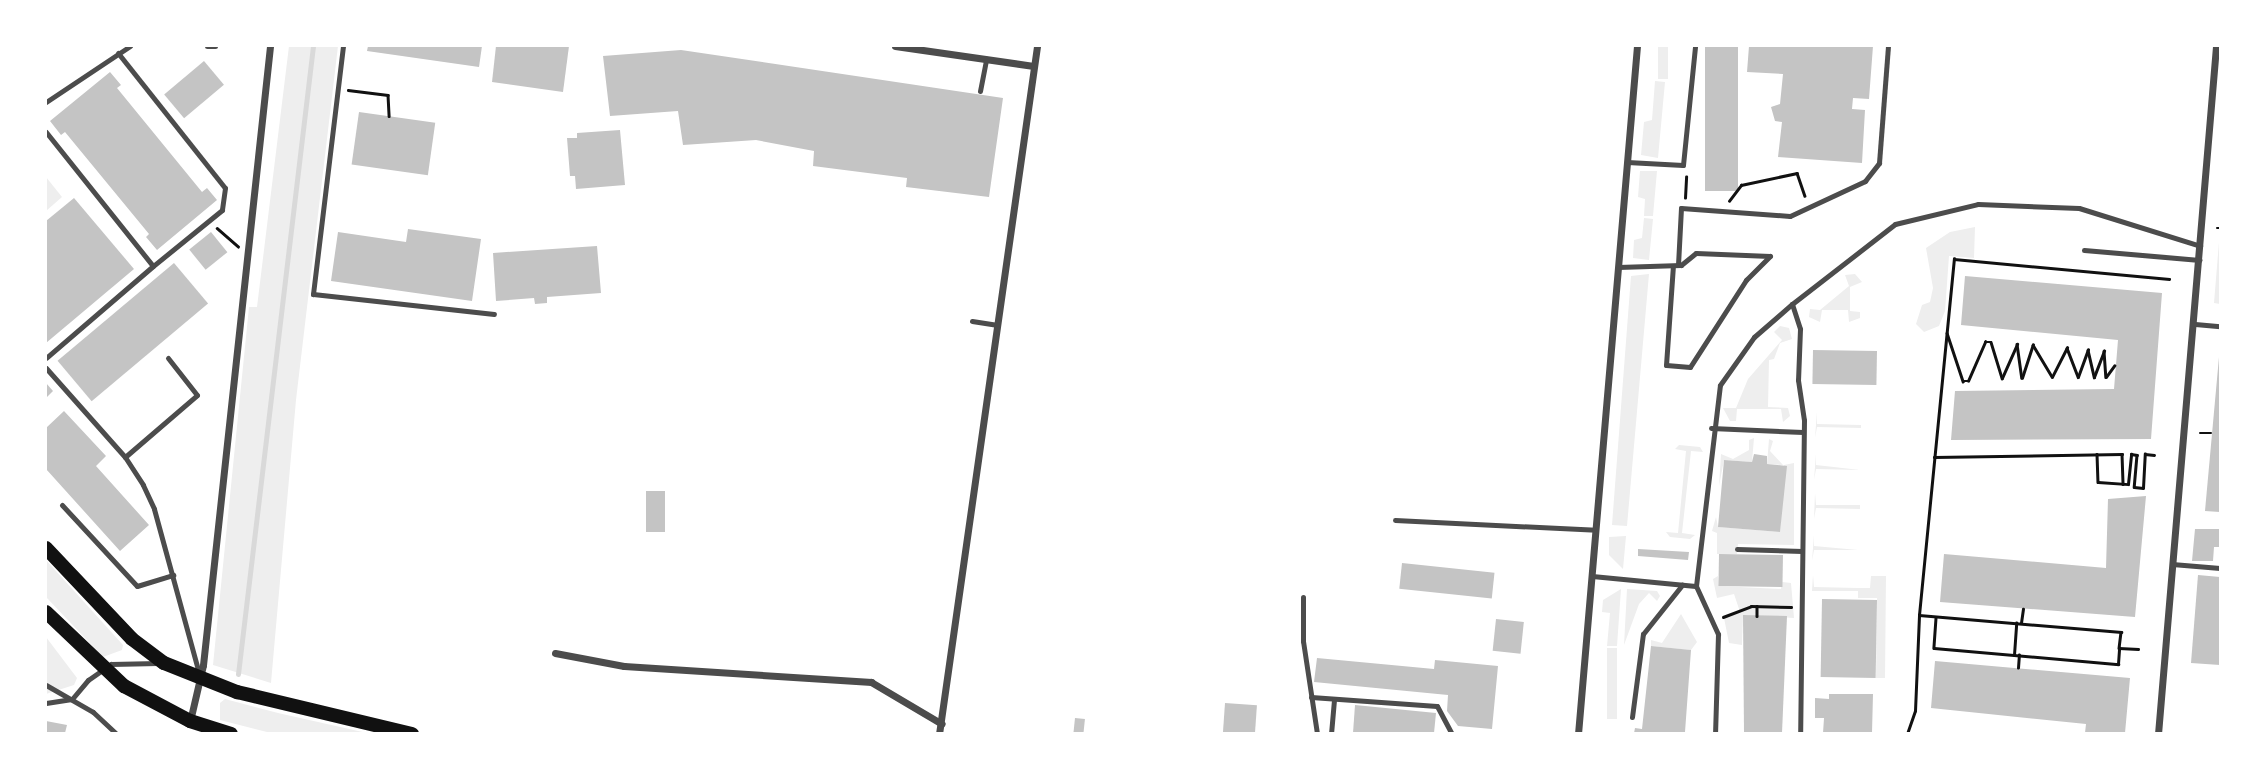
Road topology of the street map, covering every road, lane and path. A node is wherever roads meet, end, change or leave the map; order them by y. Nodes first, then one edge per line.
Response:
1 (130, 46) edge
2 (207, 46) edge
3 (215, 46) edge
4 (270, 46) edge
5 (343, 46) edge
6 (895, 46) edge
7 (1037, 46) edge
8 (1637, 46) edge
9 (1695, 46) edge
10 (1888, 46) edge
11 (2216, 46) edge
12 (118, 53) junction
13 (986, 58) junction
14 (1034, 66) junction
15 (338, 88) junction
16 (980, 90) dead end
17 (46, 102) edge
18 (389, 116) dead end
19 (46, 132) edge
20 (2209, 136) junction
21 (2221, 138) edge
22 (1627, 162) junction
23 (1687, 170) dead end
24 (1697, 199) dead end
25 (1721, 205) dead end
26 (1809, 209) junction
27 (209, 219) junction
28 (233, 245) dead end
29 (2201, 246) junction
30 (2084, 250) dead end
31 (2200, 260) junction
32 (1675, 265) junction
33 (153, 266) junction
34 (1618, 267) junction
35 (2169, 279) dead end
36 (1792, 304) junction
37 (494, 314) dead end
38 (972, 321) dead end
39 (2195, 324) junction
40 (998, 325) junction
41 (2221, 326) edge
42 (1947, 333) junction
43 (46, 358) edge
44 (168, 358) dead end
45 (2114, 366) dead end
46 (46, 368) edge
47 (1711, 429) junction
48 (1803, 432) junction
49 (2200, 433) dead end
50 (2211, 433) dead end
51 (2097, 454) junction
52 (2154, 455) dead end
53 (125, 457) junction
54 (1934, 457) junction
55 (2123, 484) junction
56 (62, 505) dead end
57 (1395, 520) dead end
58 (1596, 530) junction
59 (46, 548) edge
60 (1737, 549) dead end
61 (1802, 551) junction
62 (2172, 564) junction
63 (2221, 568) edge
64 (173, 575) junction
65 (1592, 576) junction
66 (1682, 585) junction
67 (1696, 586) junction
68 (1303, 597) dead end
69 (1757, 606) junction
70 (1801, 607) junction
71 (2023, 609) dead end
72 (46, 612) edge
73 (1919, 615) junction
74 (1757, 616) dead end
75 (1937, 617) junction
76 (1713, 621) junction
77 (2016, 624) junction
78 (2021, 624) junction
79 (2119, 648) junction
80 (2138, 649) dead end
81 (555, 653) dead end
82 (2014, 655) junction
83 (2019, 656) junction
84 (164, 663) junction
85 (2018, 668) dead end
86 (101, 670) junction
87 (201, 680) junction
88 (46, 685) edge
89 (1311, 697) junction
90 (72, 699) junction
91 (1334, 699) junction
92 (46, 703) edge
93 (1632, 717) dead end
94 (942, 724) junction
95 (187, 727) edge
96 (117, 733) edge
97 (230, 733) edge
98 (412, 733) edge
99 (939, 733) edge
100 (990, 733) edge
101 (1023, 733) edge
102 (1317, 733) edge
103 (1331, 733) edge
104 (1451, 733) edge
105 (1578, 733) edge
106 (1715, 733) edge
107 (1800, 733) edge
108 (1907, 733) edge
109 (2158, 733) edge

1 - 12 lane
2 - 3 lane
4 - 87 street
5 - 15 lane
6 - 13 street
7 - 14 street
8 - 22 street
9 - 22 lane
10 - 26 lane
11 - 20 street
12 - 17 lane
12 - 27 lane
13 - 14 street
13 - 16 lane
14 - 40 street
15 - 18 path
15 - 37 lane
19 - 33 lane
20 - 21 street
20 - 29 street
22 - 34 street
23 - 24 path
25 - 26 path
26 - 32 lane
27 - 28 path
27 - 33 lane
29 - 31 street
29 - 36 lane
30 - 31 lane
31 - 39 street
32 - 32 lane
32 - 34 lane
33 - 43 lane
34 - 58 street
35 - 42 path
36 - 47 lane
36 - 48 lane
38 - 40 lane
39 - 41 lane
39 - 62 street
40 - 94 street
42 - 45 path
42 - 54 path
44 - 53 lane
46 - 53 lane
47 - 48 lane
47 - 67 lane
48 - 61 lane
49 - 50 path
51 - 54 path
51 - 55 path
51 - 55 path
52 - 55 path
53 - 64 lane
54 - 73 path
56 - 64 lane
57 - 58 lane
58 - 65 street
59 - 84 main road
60 - 61 lane
61 - 70 lane
62 - 63 lane
62 - 109 street
64 - 87 lane
65 - 66 lane
65 - 105 street
66 - 67 lane
66 - 93 lane
67 - 76 lane
68 - 89 lane
69 - 70 path
69 - 74 path
69 - 76 path
70 - 107 lane
71 - 78 path
72 - 86 main road
73 - 75 path
73 - 108 path
75 - 77 path
75 - 82 path
76 - 106 lane
77 - 78 path
77 - 82 path
78 - 79 path
79 - 80 path
79 - 83 path
81 - 94 street
82 - 83 path
83 - 85 path
84 - 86 lane
84 - 87 main road
86 - 90 lane
86 - 95 main road
87 - 95 street
87 - 98 main road
88 - 90 lane
89 - 91 lane
89 - 102 lane
90 - 92 lane
90 - 96 lane
91 - 103 lane
91 - 104 lane
94 - 99 street
95 - 97 main road
100 - 101 lane

